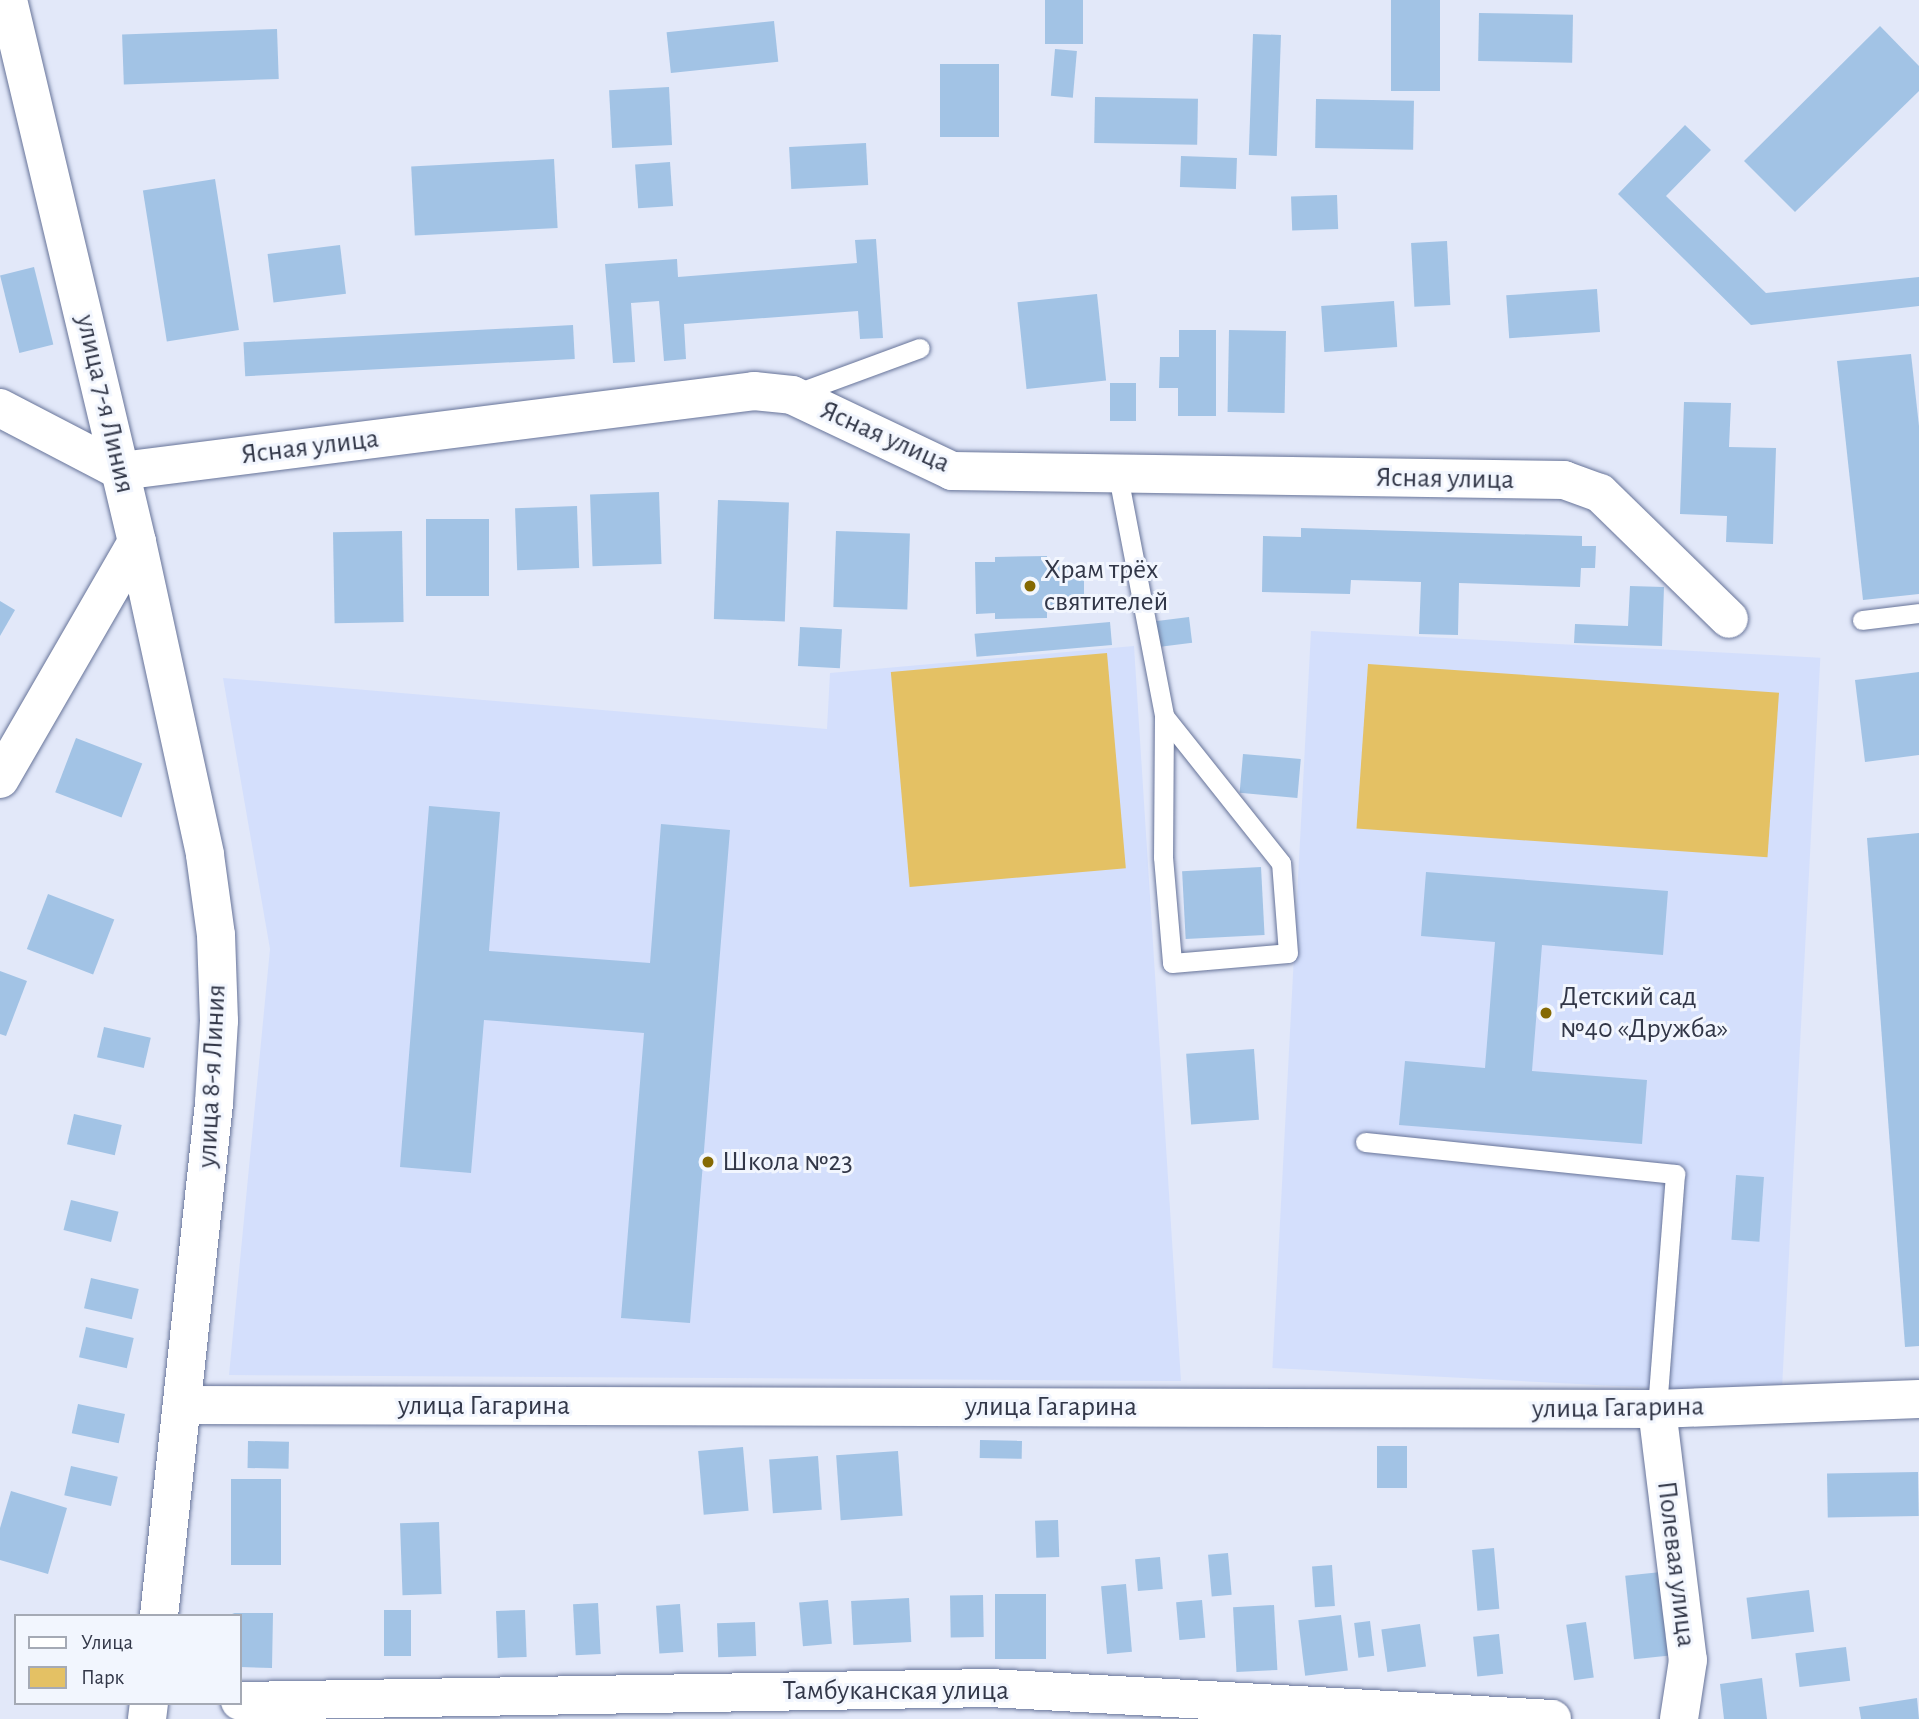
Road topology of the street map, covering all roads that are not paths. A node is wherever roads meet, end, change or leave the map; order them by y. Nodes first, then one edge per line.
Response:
1 (8, 0) edge
2 (919, 348) dead end
3 (792, 395) junction
4 (0, 408) edge
5 (121, 471) junction
6 (1118, 476) junction
7 (137, 542) junction
8 (1919, 613) edge
9 (1729, 619) dead end
10 (1862, 620) dead end
11 (1164, 716) junction
12 (0, 779) edge
13 (1365, 1142) dead end
14 (1919, 1399) edge
15 (183, 1405) junction
16 (1657, 1409) junction
17 (159, 1614) edge
18 (242, 1701) edge
19 (990, 1703) edge
20 (1552, 1719) edge
21 (1679, 1719) edge

1 - 5 street, улица 7-я Линия
2 - 3 lane
3 - 5 street, Ясная улица
3 - 6 street, Ясная улица
4 - 5 street
5 - 7 street, улица 7-я Линия
6 - 9 street, Ясная улица
6 - 11 lane
7 - 12 street
7 - 15 street, улица 8-я Линия
8 - 10 lane
11 - 11 lane
13 - 16 lane
14 - 16 street, улица Гагарина
15 - 16 street, улица Гагарина
15 - 17 street, улица 8-я Линия
16 - 21 street, Полевая улица
18 - 19 street, Тамбуканская улица
19 - 20 street, Тамбуканская улица

